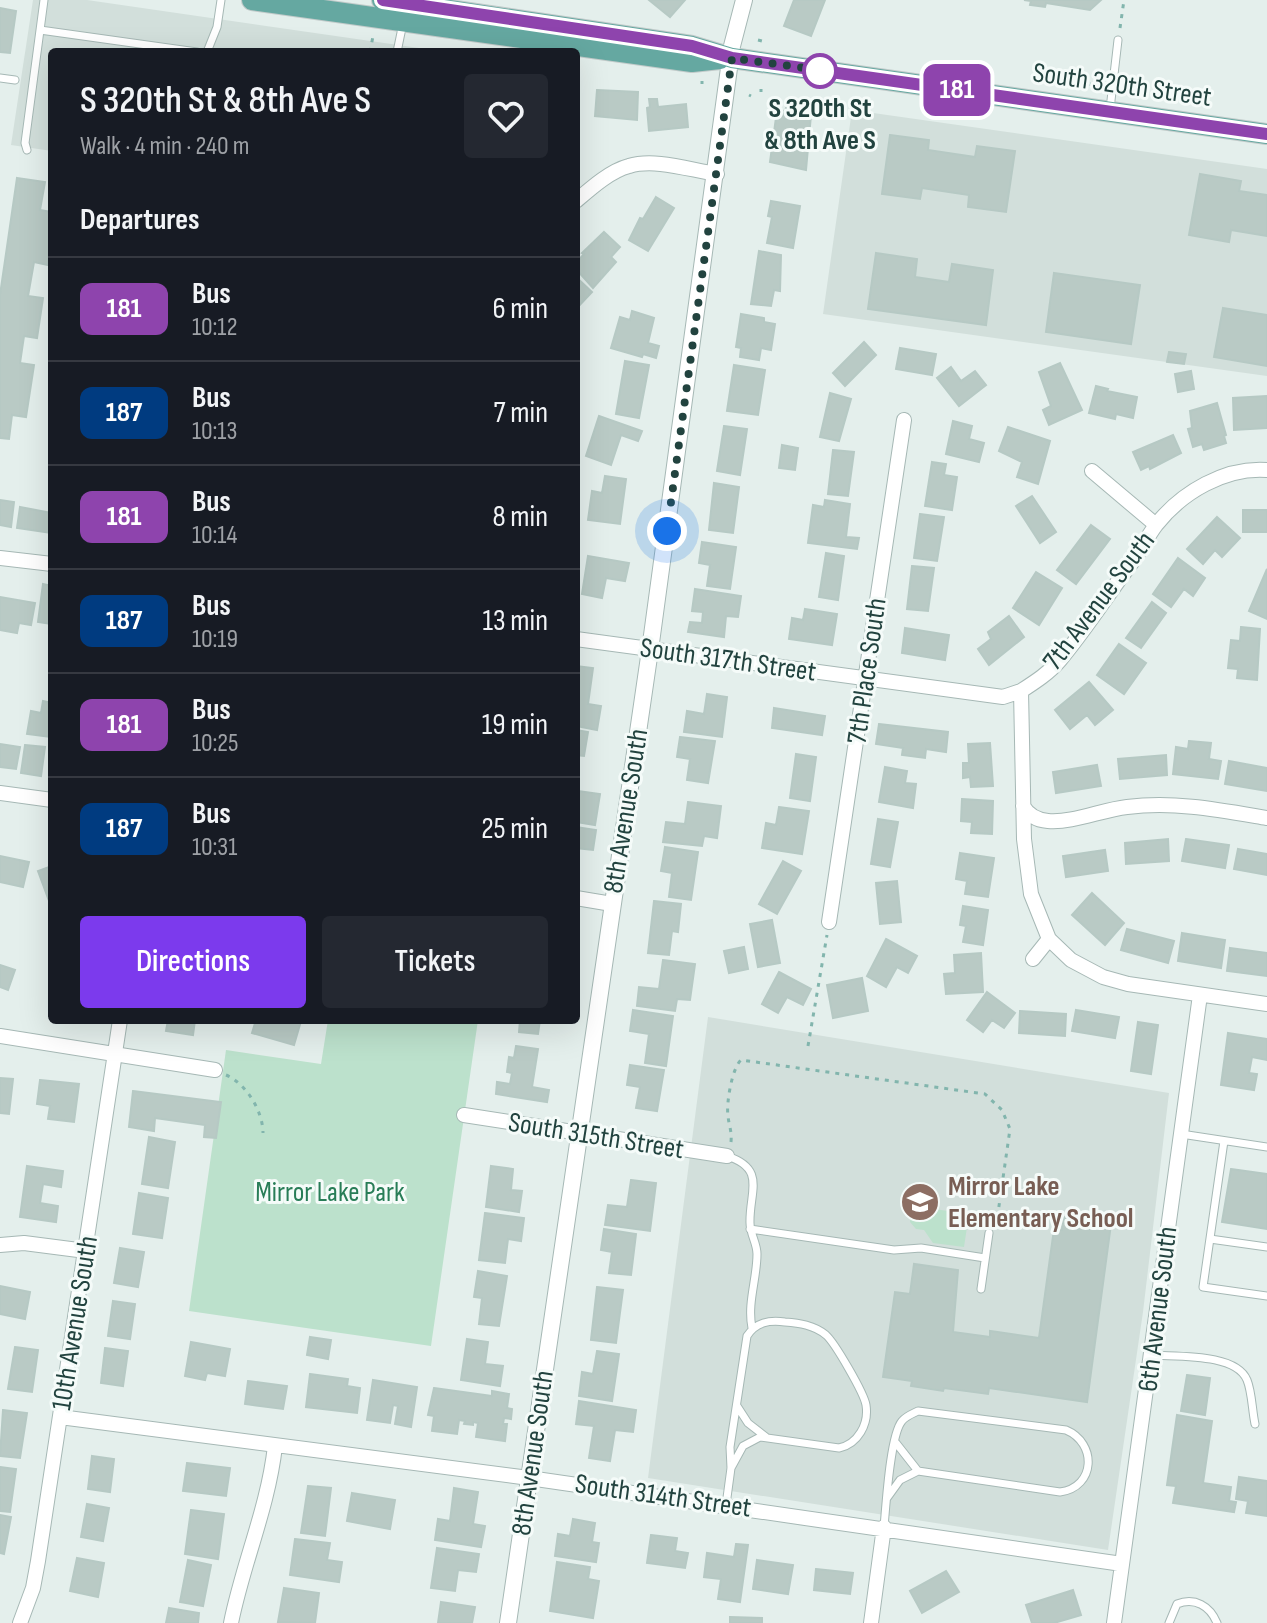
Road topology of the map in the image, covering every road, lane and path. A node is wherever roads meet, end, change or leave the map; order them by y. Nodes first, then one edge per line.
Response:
1 (44, 0) edge
2 (221, 0) edge
3 (252, 0) edge
4 (295, 0) edge
5 (334, 0) edge
6 (382, 0) edge
7 (744, 0) edge
8 (1124, 0) edge
9 (403, 21) junction
10 (544, 25) junction
11 (40, 30) junction
12 (373, 33) dead end
13 (1118, 40) joint
14 (168, 48) edge
15 (209, 48) edge
16 (371, 48) edge
17 (398, 48) edge
18 (732, 58) junction
19 (0, 78) edge
20 (15, 80) dead end
21 (1110, 112) junction
22 (1267, 134) edge
23 (27, 150) dead end
24 (717, 174) junction
25 (580, 198) edge
26 (904, 420) dead end
27 (1267, 470) edge
28 (1092, 471) dead end
29 (1156, 525) junction
30 (0, 558) edge
31 (48, 564) edge
32 (580, 640) edge
33 (650, 650) junction
34 (866, 679) junction
35 (1021, 691) junction
36 (0, 793) edge
37 (48, 799) edge
38 (1023, 806) junction
39 (1267, 818) edge
40 (580, 899) edge
41 (612, 904) junction
42 (829, 922) joint
43 (1049, 939) junction
44 (1033, 959) dead end
45 (1200, 995) junction
46 (1267, 1004) edge
47 (120, 1024) edge
48 (0, 1036) edge
49 (808, 1046) dead end
50 (116, 1053) junction
51 (215, 1070) joint
52 (464, 1115) dead end
53 (580, 1132) junction
54 (263, 1133) dead end
55 (1181, 1134) junction
56 (1224, 1141) junction
57 (1267, 1147) edge
58 (728, 1157) junction
59 (750, 1229) junction
60 (989, 1233) joint
61 (1210, 1239) junction
62 (0, 1245) edge
63 (1267, 1247) edge
64 (86, 1251) junction
65 (985, 1258) junction
66 (981, 1289) dead end
67 (1267, 1296) edge
68 (752, 1328) junction
69 (1152, 1355) junction
70 (736, 1404) junction
71 (60, 1417) junction
72 (1255, 1424) dead end
73 (769, 1438) junction
74 (895, 1441) junction
75 (275, 1446) junction
76 (731, 1468) junction
77 (918, 1471) junction
78 (529, 1478) junction
79 (887, 1498) junction
80 (726, 1505) junction
81 (884, 1527) junction
82 (1122, 1564) junction
83 (20, 1623) edge
84 (231, 1623) edge
85 (508, 1623) edge
86 (871, 1623) edge
87 (1114, 1623) edge
88 (1169, 1623) edge
89 (1217, 1623) edge

1 - 11 lane
2 - 15 lane
3 - 9 main road, South 320th Street
4 - 5 main road
6 - 10 main road, South 320th Street
7 - 18 street, 8th Avenue South
8 - 13 path
9 - 10 main road
9 - 17 lane
9 - 18 main road, South 320th Street
10 - 18 main road, South 320th Street
11 - 14 lane
11 - 23 lane
12 - 16 path
13 - 21 lane
18 - 21 main road, South 320th Street
18 - 24 street, 8th Avenue South
19 - 20 lane
21 - 22 main road, South 320th Street
24 - 25 street
24 - 33 street, 8th Avenue South
26 - 34 street, 7th Place South
27 - 29 street, 7th Avenue South
28 - 29 street
29 - 35 street, 7th Avenue South
30 - 31 street
32 - 33 street, South 317th Street
33 - 34 street, South 317th Street
33 - 41 street, 8th Avenue South
34 - 35 street, South 317th Street
34 - 42 street, 7th Place South
35 - 38 street, 7th Avenue South
36 - 37 street
38 - 39 street
38 - 43 street, 7th Avenue South
40 - 41 street
41 - 53 street, 8th Avenue South
42 - 49 path
43 - 44 street
43 - 45 street, 7th Avenue South
45 - 46 street, 7th Avenue South
45 - 55 street, 6th Avenue South
47 - 50 street, 10th Avenue South
48 - 50 street
50 - 51 street
50 - 64 street, 10th Avenue South
51 - 54 path
52 - 53 street, South 315th Street
53 - 58 street, South 315th Street
53 - 78 street, 8th Avenue South
55 - 56 lane
55 - 69 street, 6th Avenue South
56 - 57 lane
56 - 61 lane
58 - 59 lane
58 - 60 path
59 - 65 lane
59 - 68 lane
60 - 65 lane
61 - 63 lane
61 - 67 lane
62 - 64 street
64 - 71 street, 10th Avenue South
65 - 66 lane
68 - 70 lane
68 - 73 lane
69 - 72 lane
69 - 82 street, 6th Avenue South
70 - 73 lane
70 - 76 lane
71 - 75 street, South 314th Street
71 - 83 street, 10th Avenue South
73 - 76 lane
74 - 77 lane
74 - 77 lane
74 - 79 lane
75 - 78 street, South 314th Street
75 - 84 street
76 - 80 lane
77 - 79 lane
78 - 80 street, South 314th Street
78 - 85 street, 8th Avenue South
79 - 81 lane
80 - 81 street, South 314th Street
81 - 82 street, South 314th Street
81 - 86 street
82 - 87 street, 6th Avenue South
88 - 89 lane

